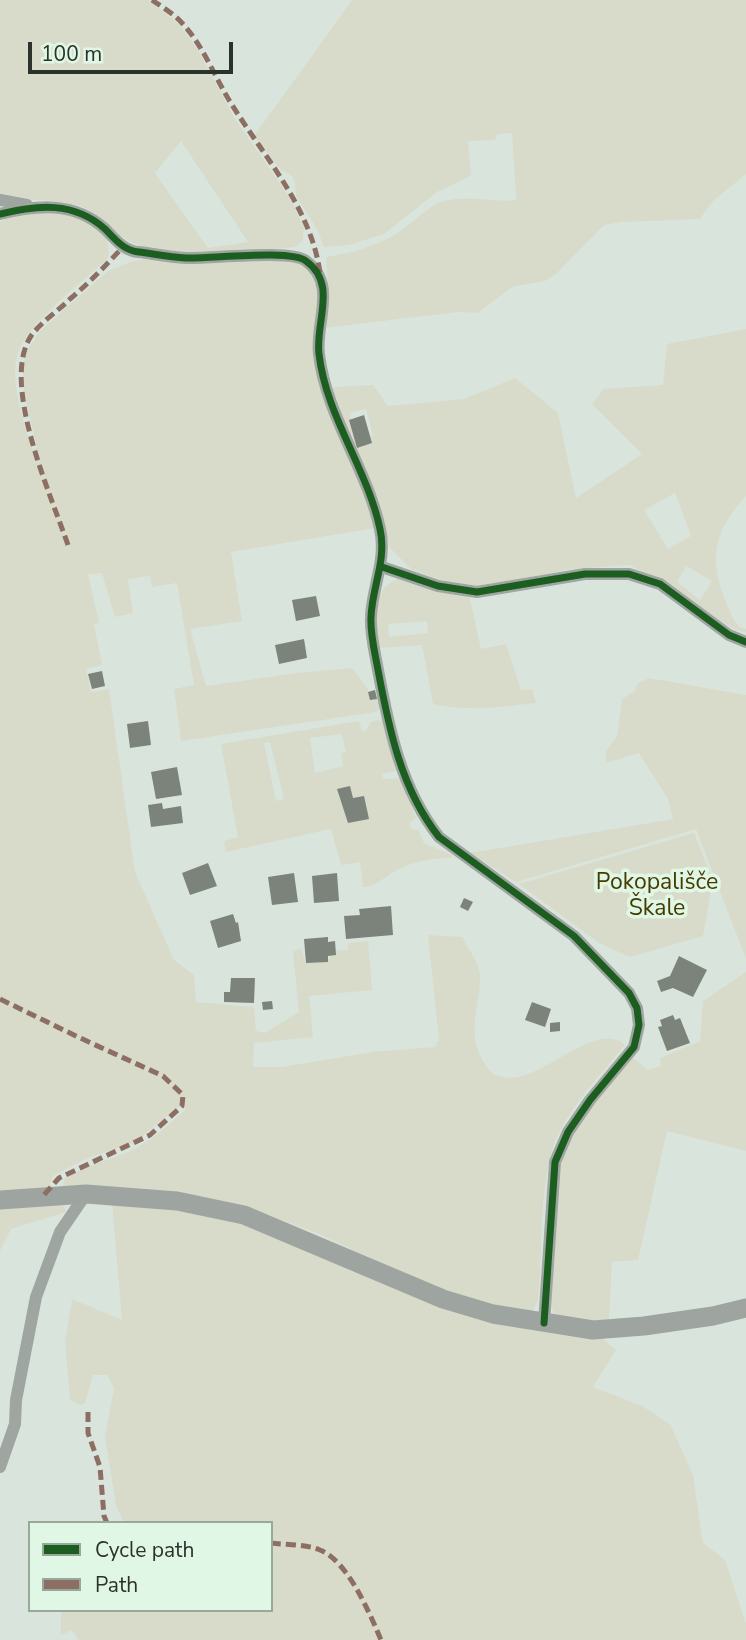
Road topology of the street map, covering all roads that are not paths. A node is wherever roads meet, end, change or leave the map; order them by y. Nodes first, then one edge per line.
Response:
1 (0, 200) edge
2 (34, 206) junction
3 (0, 214) edge
4 (382, 567) junction
5 (746, 642) edge
6 (86, 1194) junction
7 (0, 1200) edge
8 (746, 1308) edge
9 (544, 1323) junction
10 (0, 1466) edge

1 - 2 street
2 - 3 street
2 - 4 street
4 - 5 street
4 - 9 street
6 - 7 main road
6 - 9 main road
6 - 10 street
8 - 9 main road

